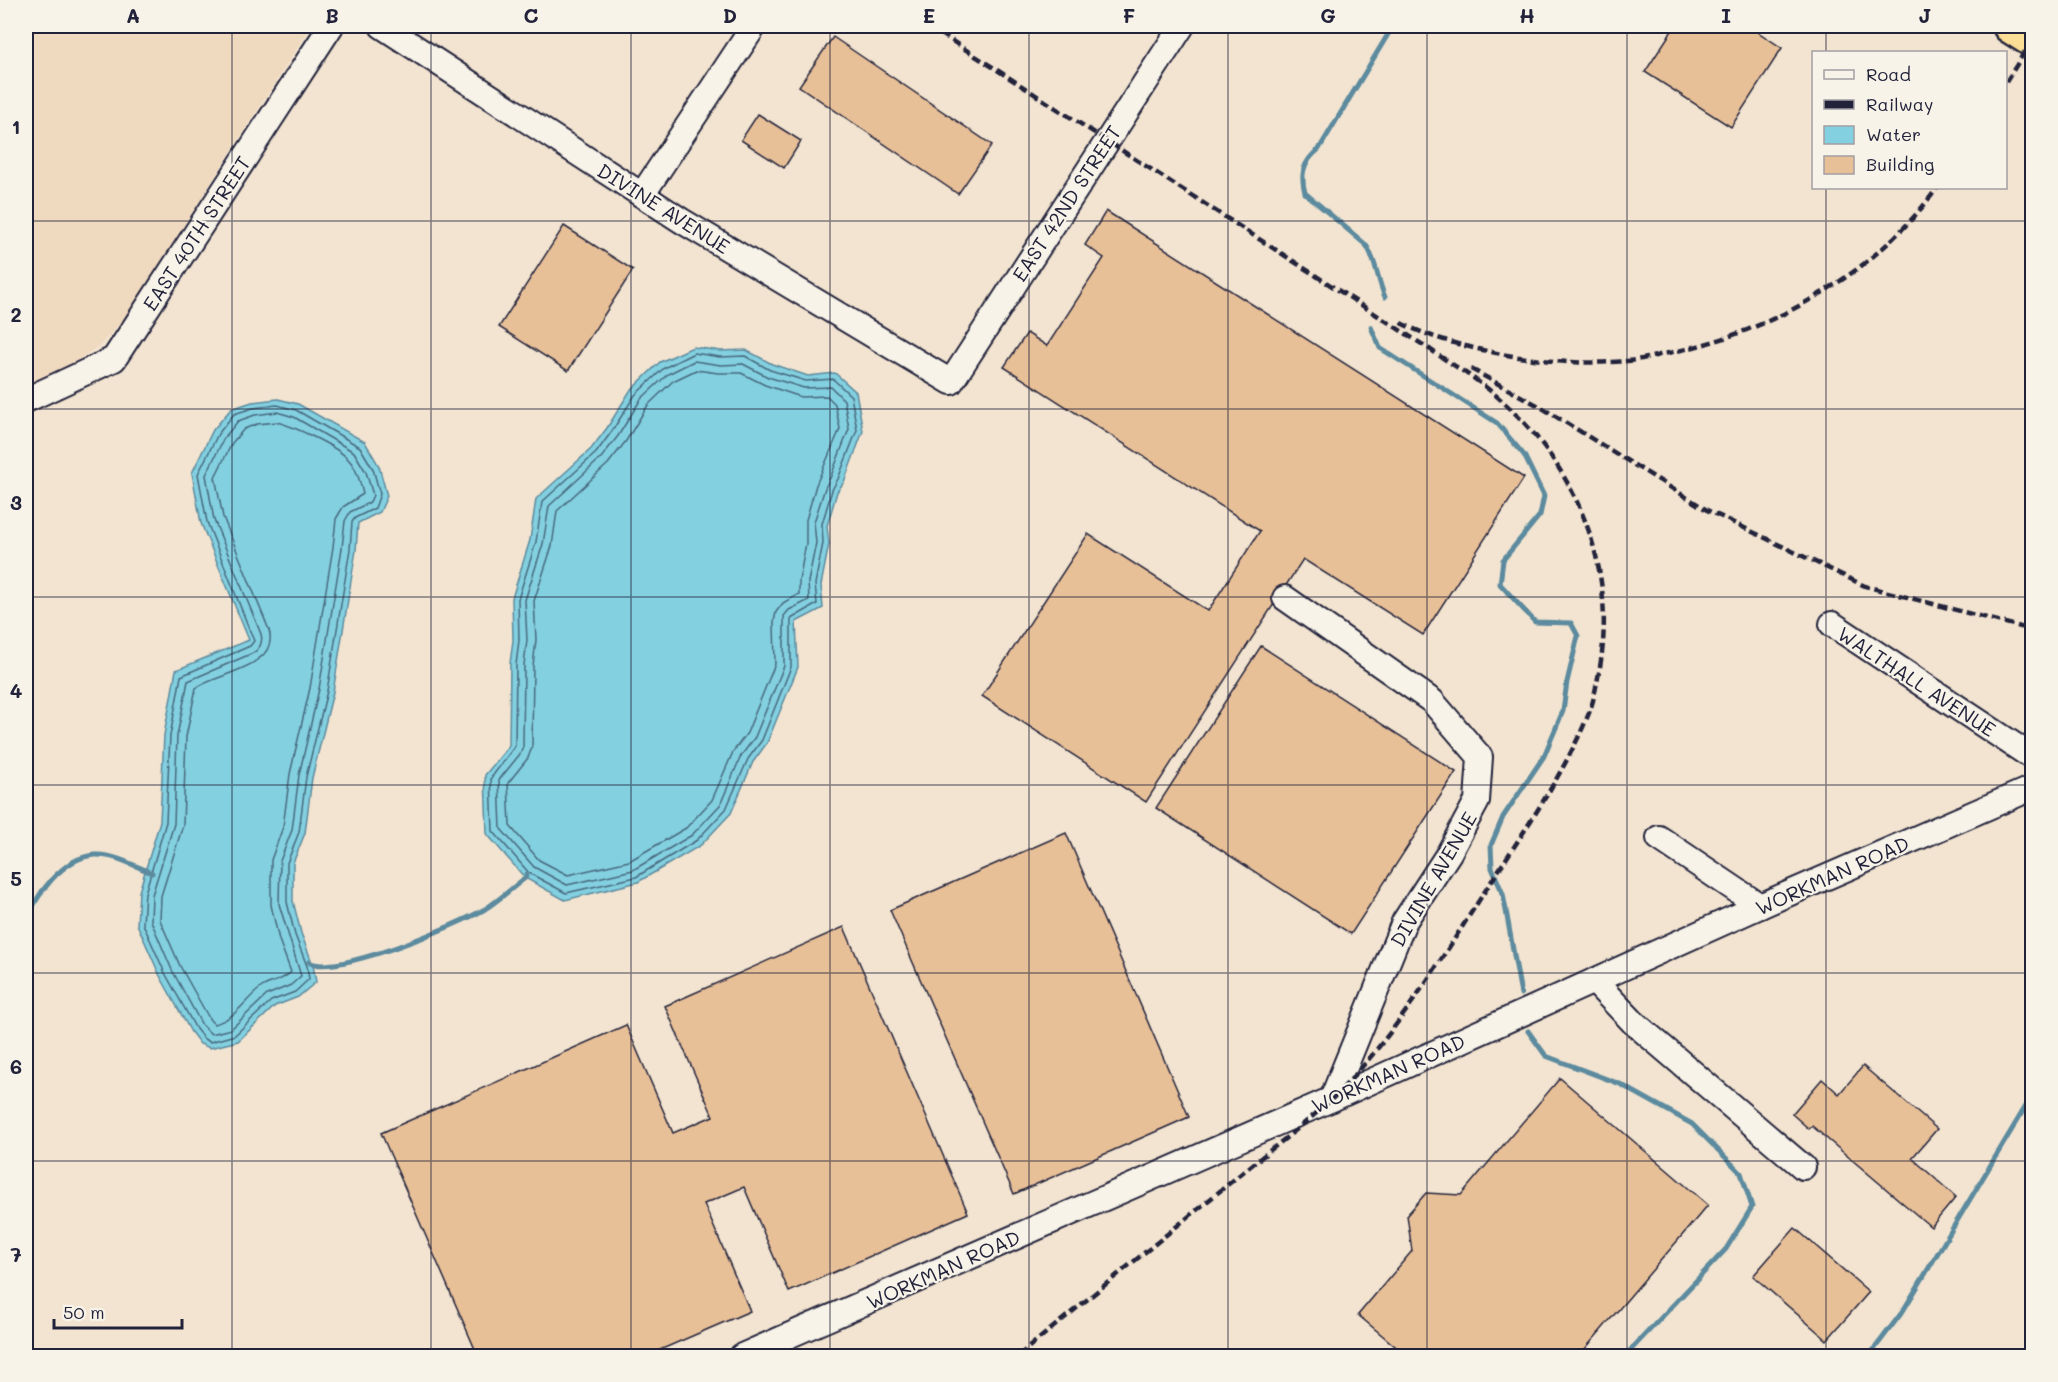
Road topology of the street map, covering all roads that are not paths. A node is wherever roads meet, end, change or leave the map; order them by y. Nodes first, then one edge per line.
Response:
1 (331, 26) edge
2 (382, 26) edge
3 (754, 26) edge
4 (1182, 26) edge
5 (2010, 26) edge
6 (2032, 40) edge
7 (642, 195) junction
8 (951, 382) joint
9 (26, 400) edge
10 (1285, 598) dead end
11 (1832, 624) dead end
12 (2032, 757) edge
13 (2032, 788) edge
14 (1659, 838) dead end
15 (1760, 906) junction
16 (1594, 981) junction
17 (1332, 1099) junction
18 (1803, 1167) dead end
19 (742, 1356) edge

1 - 9 street, EAST 40TH STREET
2 - 7 street, DIVINE AVENUE
3 - 7 street
4 - 8 street, EAST 42ND STREET
5 - 6 highway
7 - 8 street, DIVINE AVENUE
10 - 17 street, DIVINE AVENUE
11 - 12 street, WALTHALL AVENUE
13 - 15 street, WORKMAN ROAD
14 - 15 street
15 - 16 street, WORKMAN ROAD
16 - 17 street, WORKMAN ROAD
16 - 18 street
17 - 19 street, WORKMAN ROAD

